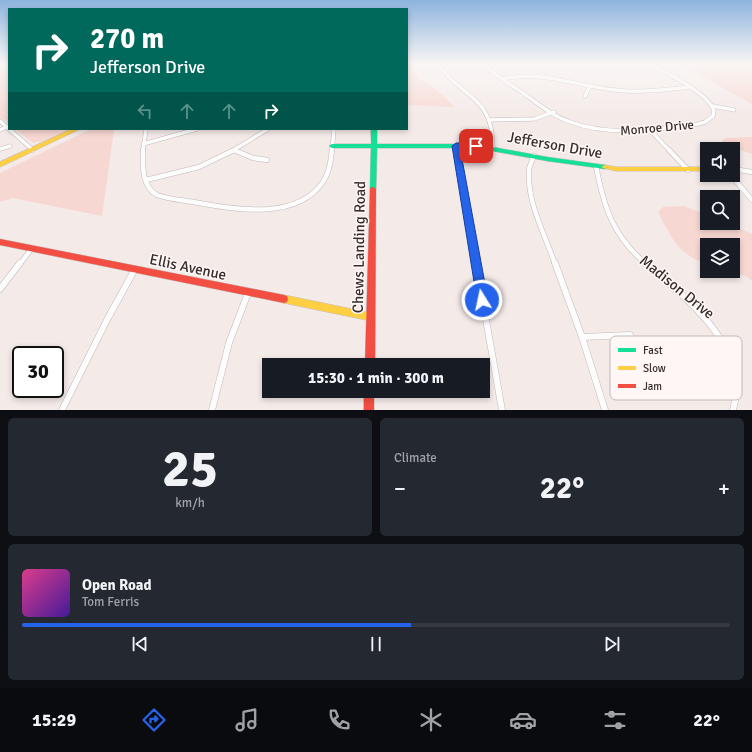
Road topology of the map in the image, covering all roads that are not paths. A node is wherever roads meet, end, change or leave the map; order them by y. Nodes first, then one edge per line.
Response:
1 (457, 83) edge
2 (509, 83) edge
3 (576, 83) edge
4 (683, 83) edge
5 (590, 86) junction
6 (690, 87) junction
7 (585, 96) dead end
8 (713, 106) junction
9 (734, 110) dead end
10 (554, 112) junction
11 (489, 120) junction
12 (0, 121) edge
13 (8, 128) edge
14 (649, 129) junction
15 (0, 130) edge
16 (10, 130) edge
17 (75, 130) edge
18 (146, 130) edge
19 (194, 130) edge
20 (266, 130) edge
21 (334, 130) edge
22 (374, 130) edge
23 (143, 144) junction
24 (374, 145) junction
25 (10, 146) dead end
26 (332, 146) junction
27 (456, 146) junction
28 (493, 148) junction
29 (0, 149) edge
30 (33, 150) junction
31 (234, 150) junction
32 (534, 156) junction
33 (267, 160) dead end
34 (0, 165) edge
35 (596, 166) junction
36 (700, 169) edge
37 (688, 170) junction
38 (740, 170) edge
39 (752, 172) edge
40 (146, 180) junction
41 (736, 182) edge
42 (752, 200) edge
43 (0, 242) edge
44 (32, 248) junction
45 (135, 269) junction
46 (0, 289) edge
47 (248, 293) junction
48 (696, 300) dead end
49 (371, 317) junction
50 (630, 335) dead end
51 (582, 337) junction
52 (370, 358) edge
53 (369, 398) edge
54 (739, 400) edge
55 (62, 410) edge
56 (212, 410) edge
57 (369, 410) edge
58 (502, 410) edge
59 (605, 410) edge
60 (733, 410) edge

1 - 11 street
2 - 10 street, Monroe Drive
3 - 5 street
4 - 6 street, Monroe Drive
5 - 6 street
5 - 7 street
6 - 8 street, Monroe Drive
8 - 9 street
8 - 14 street, Monroe Drive
10 - 11 street
10 - 14 street, Monroe Drive
11 - 28 street
12 - 13 street
13 - 15 street
14 - 37 street
16 - 30 street
17 - 30 street
18 - 23 street
19 - 23 street
20 - 31 street
21 - 26 street
22 - 24 street, Chews Landing Road
23 - 40 street
24 - 26 street, Jefferson Drive
24 - 27 street, Jefferson Drive
24 - 49 street, Chews Landing Road
25 - 29 street
26 - 40 street
27 - 28 street, Jefferson Drive
27 - 58 street
28 - 32 street, Jefferson Drive
30 - 34 street
31 - 33 street
31 - 40 street
32 - 35 street, Jefferson Drive
32 - 51 street
35 - 37 street, Jefferson Drive
35 - 48 street, Madison Drive
36 - 37 street, Jefferson Drive
38 - 39 street
41 - 42 street
43 - 44 street, Ellis Avenue
44 - 45 street, Ellis Avenue
44 - 46 street
45 - 47 street, Ellis Avenue
45 - 55 street
47 - 49 street, Ellis Avenue
47 - 56 street
49 - 52 street, Chews Landing Road
50 - 51 street
51 - 59 street
53 - 57 street
54 - 60 street

